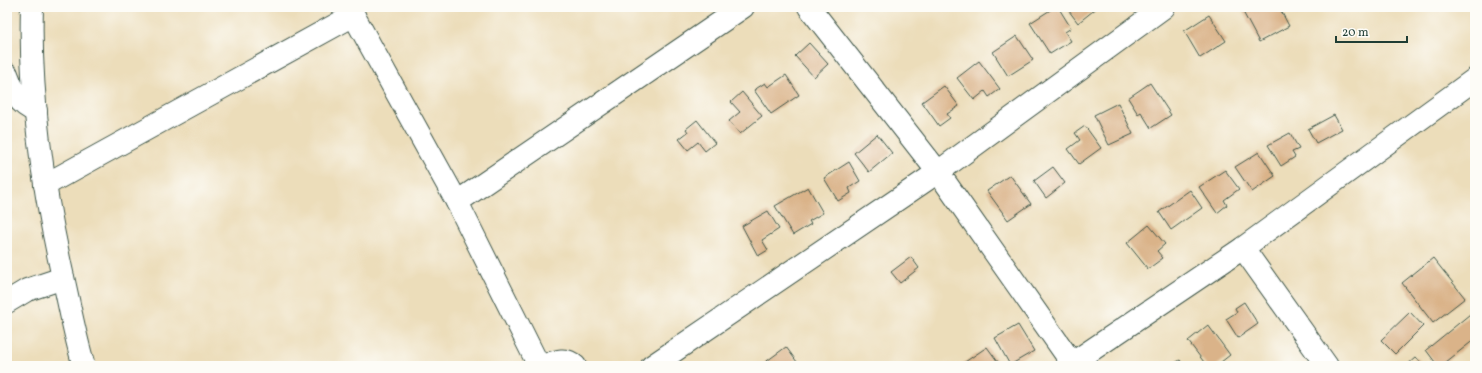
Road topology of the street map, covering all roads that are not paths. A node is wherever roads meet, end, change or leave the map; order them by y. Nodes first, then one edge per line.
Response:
1 (32, 7) edge
2 (743, 7) edge
3 (809, 7) edge
4 (1164, 7) edge
5 (352, 11) edge
6 (7, 74) edge
7 (1475, 79) edge
8 (36, 111) junction
9 (938, 172) junction
10 (45, 185) junction
11 (456, 202) junction
12 (1243, 248) junction
13 (63, 278) junction
14 (7, 302) edge
15 (1070, 365) edge
16 (84, 366) edge
17 (539, 366) edge
18 (543, 366) edge
19 (575, 366) edge
20 (652, 366) edge
21 (1327, 366) edge

1 - 8 street
2 - 11 street
3 - 9 street
4 - 9 street
5 - 10 street
5 - 11 street
6 - 8 street
7 - 12 street
8 - 10 street
9 - 15 street
9 - 20 street
10 - 13 street
11 - 17 street
12 - 15 street
12 - 21 street
13 - 14 street
13 - 16 street
18 - 19 street

